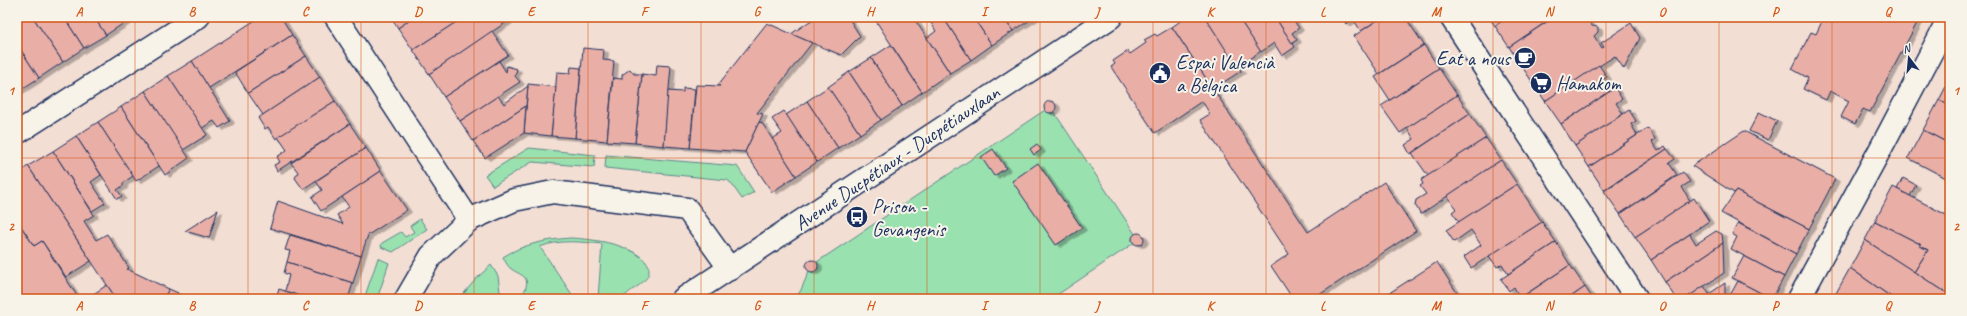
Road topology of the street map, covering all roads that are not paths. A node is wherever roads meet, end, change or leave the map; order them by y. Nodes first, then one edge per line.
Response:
1 (198, 17) edge
2 (336, 17) edge
3 (1111, 17) edge
4 (1451, 17) edge
5 (1950, 17) edge
6 (17, 133) edge
7 (469, 220) junction
8 (730, 269) junction
9 (406, 299) edge
10 (683, 299) edge
11 (1637, 299) edge
12 (1799, 299) edge

1 - 6 street
2 - 7 street
3 - 8 street, Avenue Ducpétiaux - Ducpétiauxlaan
4 - 11 street
5 - 12 street
7 - 8 street
7 - 9 street
8 - 10 street, Avenue Ducpétiaux - Ducpétiauxlaan

